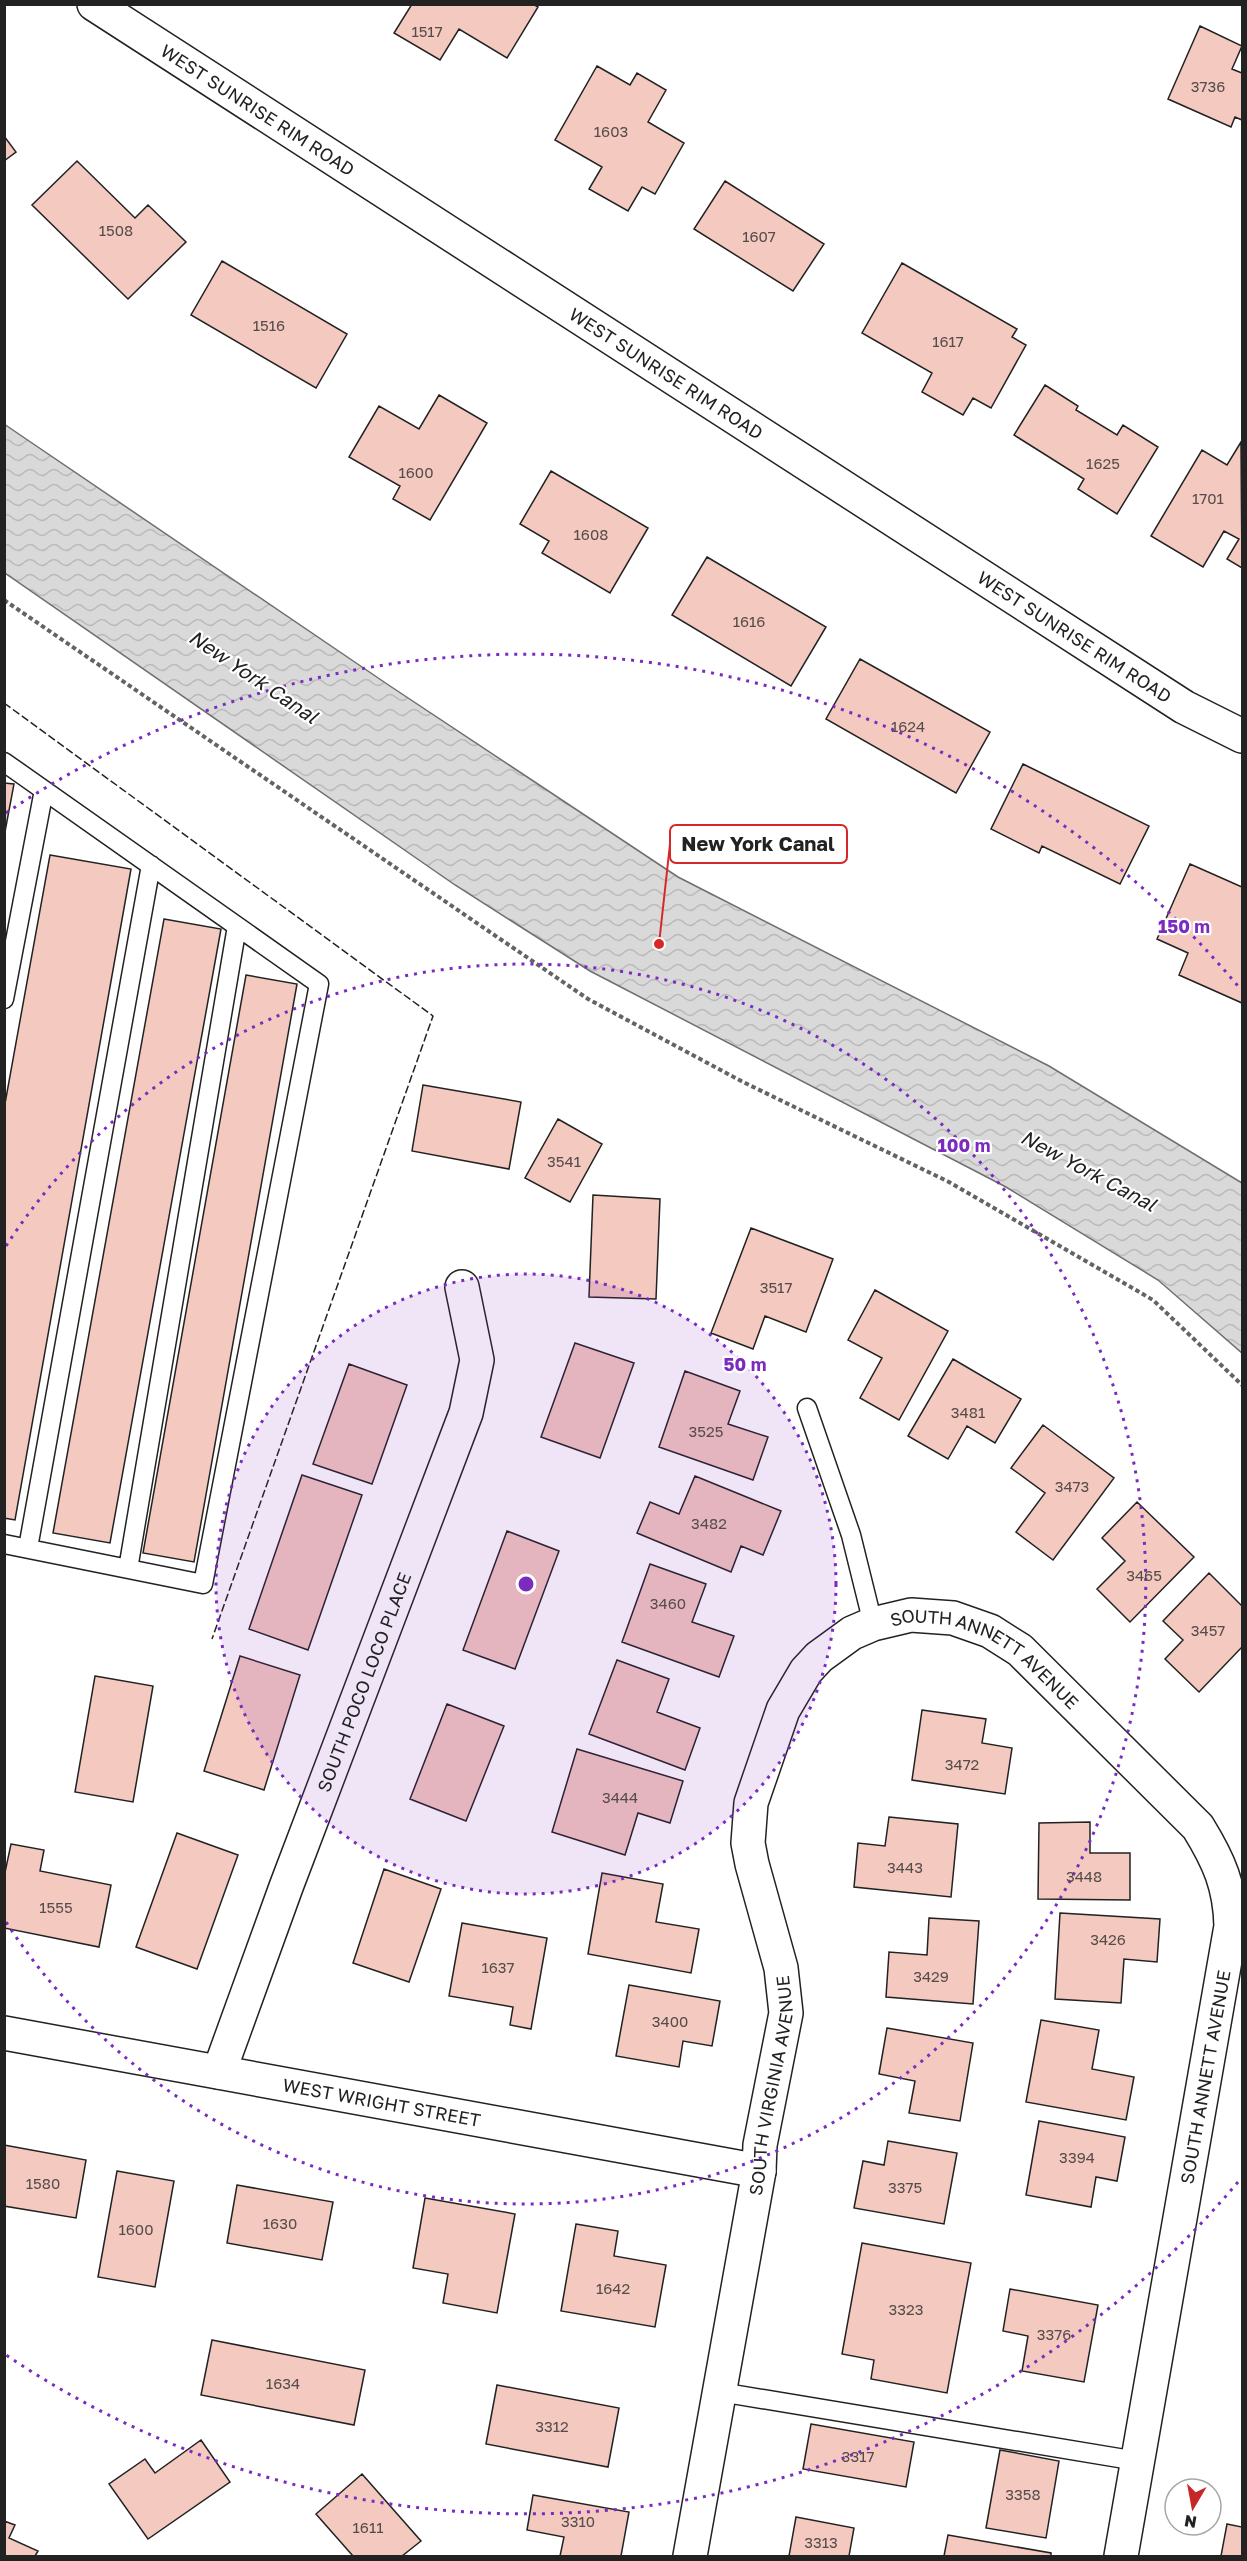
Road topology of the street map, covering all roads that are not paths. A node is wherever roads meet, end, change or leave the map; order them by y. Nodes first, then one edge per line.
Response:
1 (94, 4) edge
2 (1242, 736) edge
3 (4, 762) edge
4 (44, 790) junction
5 (151, 865) junction
6 (237, 926) junction
7 (4, 999) edge
8 (462, 1287) dead end
9 (807, 1408) dead end
10 (4, 1544) edge
11 (28, 1548) junction
12 (128, 1569) junction
13 (873, 1624) junction
14 (1236, 1902) edge
15 (4, 2033) edge
16 (219, 2072) junction
17 (759, 2171) junction
18 (720, 2392) junction
19 (1137, 2461) junction
20 (690, 2556) edge
21 (1121, 2556) edge

1 - 2 street, WEST SUNRISE RIM ROAD
3 - 4 lane
4 - 5 lane
4 - 7 lane
5 - 6 lane
5 - 11 lane
6 - 12 lane
6 - 12 lane
8 - 16 street, SOUTH POCO LOCO PLACE
9 - 13 lane
10 - 11 lane
11 - 12 lane
13 - 14 street, SOUTH ANNETT AVENUE
13 - 17 street, SOUTH VIRGINIA AVENUE
14 - 19 street, SOUTH ANNETT AVENUE
15 - 16 street, WEST WRIGHT STREET
16 - 17 street, WEST WRIGHT STREET
17 - 18 street, SOUTH VIRGINIA AVENUE
18 - 19 lane
18 - 20 street, SOUTH VIRGINIA AVENUE
19 - 21 street, SOUTH ANNETT AVENUE

